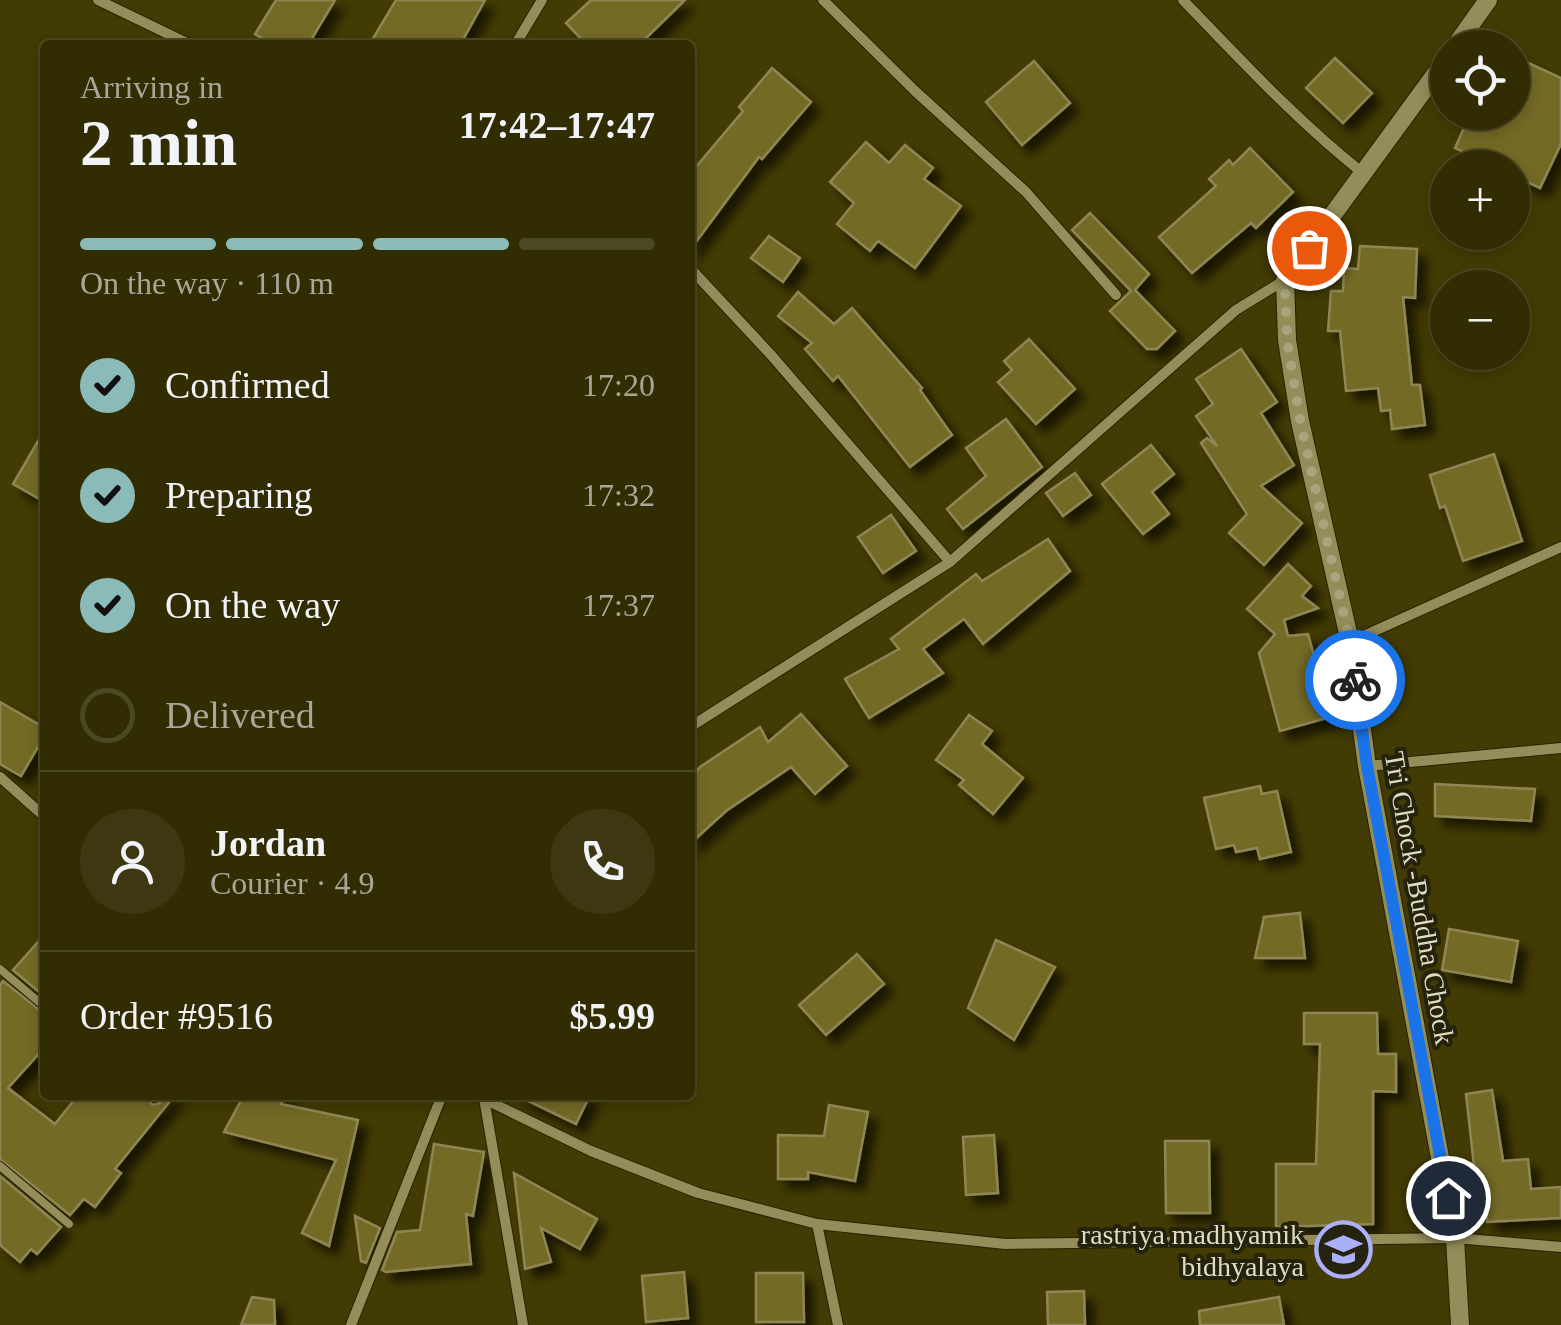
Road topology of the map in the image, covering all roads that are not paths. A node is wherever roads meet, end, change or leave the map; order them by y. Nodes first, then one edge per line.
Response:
1 (98, 0) edge
2 (542, 0) edge
3 (823, 0) edge
4 (1182, 0) edge
5 (1488, 0) edge
6 (1467, 30) edge
7 (180, 40) edge
8 (518, 40) edge
9 (1430, 82) edge
10 (1364, 174) junction
11 (695, 273) edge
12 (1285, 280) junction
13 (1116, 295) dead end
14 (1561, 547) edge
15 (950, 562) junction
16 (1350, 642) junction
17 (695, 724) edge
18 (1561, 748) edge
19 (1367, 766) junction
20 (0, 777) edge
21 (40, 809) edge
22 (0, 969) edge
23 (40, 1002) edge
24 (440, 1100) edge
25 (481, 1100) edge
26 (486, 1100) edge
27 (0, 1166) edge
28 (69, 1224) dead end
29 (818, 1224) junction
30 (1455, 1238) junction
31 (1561, 1247) edge
32 (351, 1325) edge
33 (523, 1325) edge
34 (838, 1325) edge
35 (1460, 1325) edge

1 - 7 street
2 - 8 street
3 - 13 street
4 - 10 street
5 - 6 street
9 - 10 street
10 - 12 street
11 - 15 street
12 - 15 street
12 - 16 street, Tri Chock -Buddha Chock
14 - 16 street
15 - 17 street
16 - 19 street, Tri Chock -Buddha Chock
18 - 19 street
19 - 30 street, Tri Chock -Buddha Chock
20 - 21 street
22 - 23 lane
24 - 32 street
25 - 33 street
26 - 29 street
27 - 28 lane
29 - 30 street
29 - 34 street
30 - 31 street
30 - 35 street, Tri Chock -Buddha Chock

